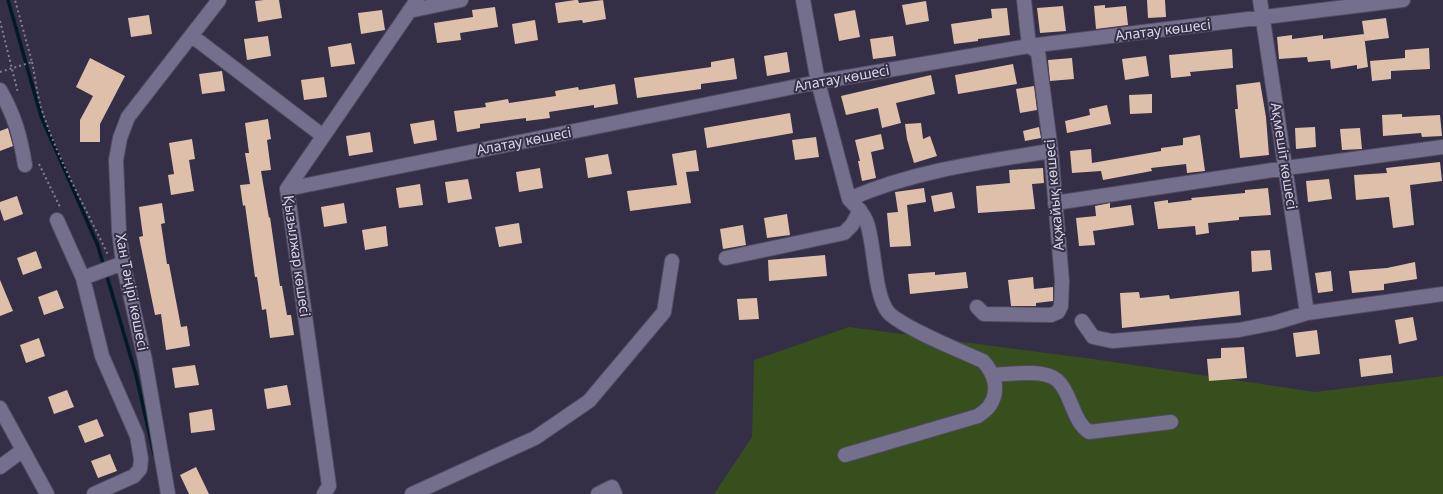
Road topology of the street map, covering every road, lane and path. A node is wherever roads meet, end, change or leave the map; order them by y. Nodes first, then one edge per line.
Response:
1 (14, 0) edge
2 (219, 0) edge
3 (461, 0) edge
4 (803, 0) edge
5 (1024, 0) edge
6 (1260, 0) edge
7 (1403, 0) edge
8 (413, 6) edge
9 (1262, 18) junction
10 (0, 21) edge
11 (192, 36) junction
12 (1028, 46) junction
13 (31, 63) junction
14 (12, 68) junction
15 (0, 72) edge
16 (818, 82) junction
17 (0, 90) edge
18 (19, 97) dead end
19 (323, 136) junction
20 (1443, 146) edge
21 (1051, 152) junction
22 (31, 163) joint
23 (1286, 168) junction
24 (287, 189) junction
25 (849, 199) junction
26 (1056, 203) junction
27 (860, 210) junction
28 (60, 216) joint
29 (726, 258) dead end
30 (672, 261) dead end
31 (105, 270) junction
32 (1443, 294) edge
33 (977, 307) dead end
34 (1307, 312) junction
35 (1082, 321) dead end
36 (993, 375) junction
37 (0, 408) edge
38 (1171, 422) dead end
39 (23, 450) junction
40 (845, 455) dead end
41 (0, 467) edge
42 (47, 494) edge
43 (94, 494) edge
44 (168, 494) edge
45 (324, 494) edge
46 (412, 494) edge
47 (598, 494) edge
48 (615, 494) edge

1 - 13 path
2 - 11 street, Хан Тәңірі көшесі
3 - 8 street
4 - 16 street
5 - 12 street
6 - 9 street, Ақмешіт көшесі
7 - 9 street, Алатау көшесі
8 - 19 street, Қызылжар көшесі
9 - 12 street, Алатау көшесі
9 - 23 street, Ақмешіт көшесі
10 - 14 path
11 - 19 street
11 - 31 street, Хан Тәңірі көшесі
12 - 16 street, Алатау көшесі
12 - 21 street, Ақжайық көшесі
13 - 14 path
13 - 31 path
14 - 15 path
14 - 18 path
16 - 24 street, Алатау көшесі
16 - 25 street
17 - 22 street
19 - 24 street, Қызылжар көшесі
20 - 23 street
21 - 25 street
21 - 26 street, Ақжайық көшесі
22 - 28 path
23 - 26 street
23 - 34 street, Ақмешіт көшесі
24 - 45 street, Қызылжар көшесі
25 - 27 street
26 - 33 street, Ақжайық көшесі
27 - 29 street
27 - 36 street
28 - 31 street
30 - 46 street
31 - 43 street
31 - 44 street, Хан Тәңірі көшесі
32 - 34 street
34 - 35 street
36 - 38 street
36 - 40 street
37 - 39 street
39 - 41 street
39 - 42 street
47 - 48 street

